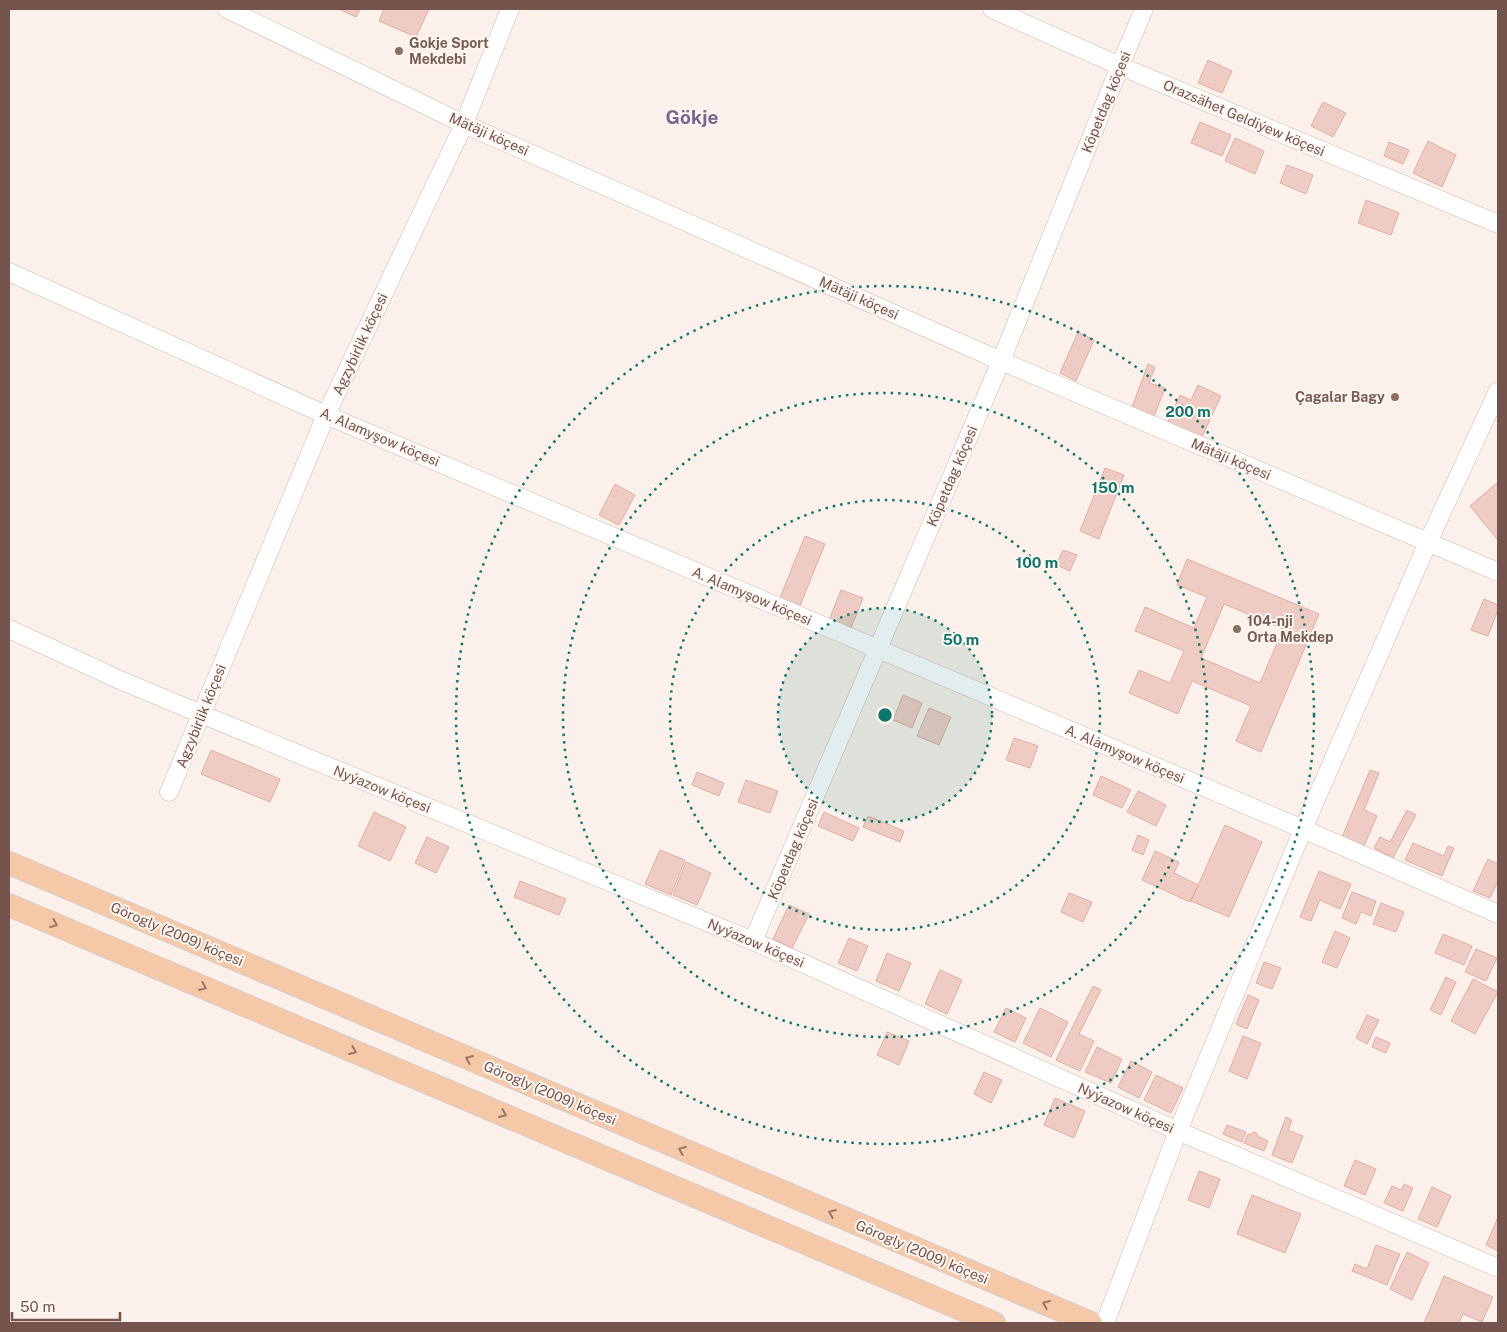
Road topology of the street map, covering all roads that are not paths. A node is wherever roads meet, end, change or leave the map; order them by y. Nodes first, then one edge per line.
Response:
1 (227, 9) edge
2 (510, 9) edge
3 (992, 9) edge
4 (1144, 9) edge
5 (1120, 66) junction
6 (464, 124) junction
7 (1498, 224) edge
8 (9, 272) edge
9 (1001, 361) junction
10 (1498, 391) edge
11 (326, 415) junction
12 (1428, 542) junction
13 (1498, 572) edge
14 (9, 630) edge
15 (878, 650) junction
16 (201, 714) junction
17 (169, 792) dead end
18 (1303, 829) junction
19 (9, 863) edge
20 (9, 905) edge
21 (1498, 914) edge
22 (753, 941) junction
23 (1178, 1131) junction
24 (1498, 1268) edge
25 (994, 1323) edge
26 (1091, 1323) edge
27 (1106, 1323) edge

1 - 6 street, Mätäji köçesi
2 - 6 street, Agzybirlik köçesi
3 - 5 street, Orazsähet Geldiýew köçesi
4 - 5 street, Köpetdag köçesi
5 - 7 street, Orazsähet Geldiýew köçesi
5 - 9 street, Köpetdag köçesi
6 - 9 street, Mätäji köçesi
6 - 11 street, Agzybirlik köçesi
8 - 11 street, A. Alamyşow köçesi
9 - 12 street, Mätäji köçesi
9 - 15 street, Köpetdag köçesi
10 - 12 street
11 - 15 street, A. Alamyşow köçesi
11 - 16 street, Agzybirlik köçesi
12 - 13 street, Mätäji köçesi
12 - 18 street
14 - 16 street, Nyýazow köçesi
15 - 18 street, A. Alamyşow köçesi
15 - 22 street, Köpetdag köçesi
16 - 17 street, Agzybirlik köçesi
16 - 22 street, Nyýazow köçesi
18 - 21 street, A. Alamyşow köçesi
18 - 23 street
26 -> 19 main road, Görogly (2009) köçesi
20 -> 25 main road
22 - 23 street, Nyýazow köçesi
23 - 24 street, Nyýazow köçesi
23 - 27 street

